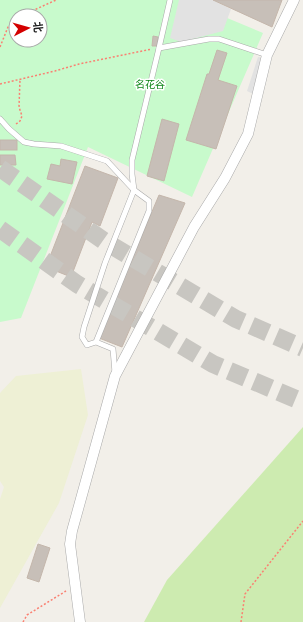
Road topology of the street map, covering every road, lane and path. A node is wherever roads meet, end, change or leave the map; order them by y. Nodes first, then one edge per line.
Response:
1 (56, 0) edge
2 (170, 0) edge
3 (294, 0) edge
4 (38, 8) edge
5 (8, 27) edge
6 (0, 47) edge
7 (159, 48) junction
8 (267, 54) junction
9 (20, 79) junction
10 (0, 84) edge
11 (0, 119) edge
12 (9, 129) junction
13 (134, 190) junction
14 (96, 342) junction
15 (115, 376) junction
16 (303, 521) edge
17 (75, 586) junction
18 (23, 622) edge
19 (80, 622) edge
20 (240, 622) edge

1 - 4 path
2 - 7 lane
3 - 8 street
5 - 6 path
7 - 8 lane
7 - 9 path
7 - 13 lane
8 - 15 street
9 - 10 path
9 - 12 path
11 - 12 lane
12 - 13 lane
13 - 14 lane
13 - 14 lane
14 - 15 lane
15 - 17 street
16 - 20 path
17 - 18 path
17 - 19 street

